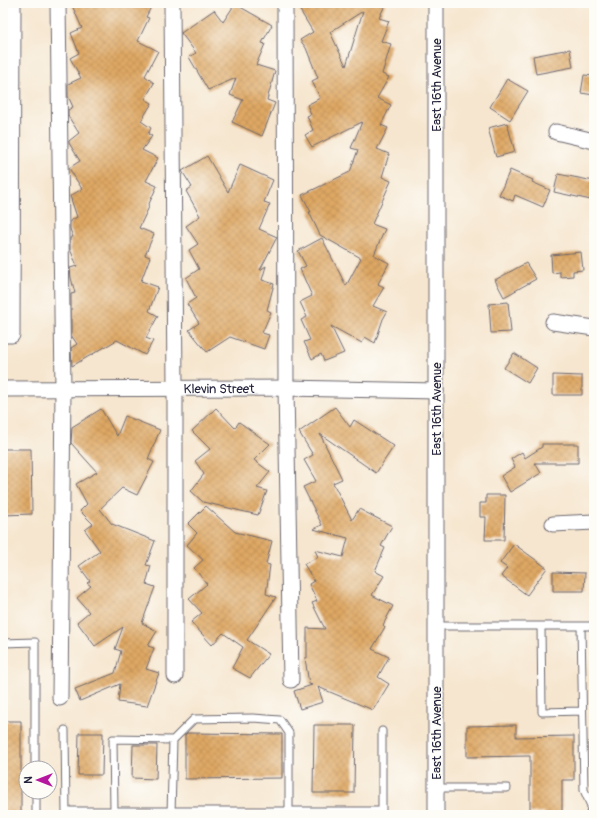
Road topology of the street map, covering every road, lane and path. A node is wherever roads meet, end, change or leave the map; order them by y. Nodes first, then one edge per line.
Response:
1 (13, 3) edge
2 (58, 3) edge
3 (172, 3) edge
4 (285, 3) edge
5 (436, 3) edge
6 (8, 40) edge
7 (556, 132) dead end
8 (594, 141) edge
9 (553, 322) dead end
10 (594, 328) edge
11 (3, 335) edge
12 (175, 388) junction
13 (286, 388) junction
14 (3, 389) edge
15 (63, 389) junction
16 (436, 391) junction
17 (594, 522) edge
18 (553, 524) dead end
19 (436, 626) junction
20 (541, 626) junction
21 (581, 626) junction
22 (594, 626) edge
23 (3, 643) edge
24 (175, 676) dead end
25 (291, 680) dead end
26 (60, 698) dead end
27 (582, 711) junction
28 (65, 730) dead end
29 (382, 731) dead end
30 (173, 740) junction
31 (36, 760) edge
32 (436, 788) junction
33 (507, 788) dead end
34 (36, 800) edge
35 (593, 805) edge
36 (114, 811) junction
37 (66, 813) edge
38 (171, 813) edge
39 (289, 813) edge
40 (36, 815) edge
41 (436, 815) edge
42 (590, 815) edge

1 - 6 street
2 - 15 street
3 - 12 street
4 - 13 street
5 - 16 street, East 16th Avenue
6 - 11 street
7 - 8 street
9 - 10 street
12 - 13 street, Klevin Street
12 - 15 street, Klevin Street
12 - 24 street
13 - 16 street, Klevin Street
13 - 25 street
14 - 15 street, Klevin Street
15 - 26 street
16 - 19 street, East 16th Avenue
17 - 18 street
19 - 20 lane
19 - 32 street, East 16th Avenue
20 - 21 lane
20 - 27 lane
21 - 22 lane
21 - 27 lane
23 - 31 lane
27 - 35 lane
28 - 37 lane
29 - 39 lane
30 - 36 lane
30 - 38 lane
30 - 39 lane
32 - 33 lane
32 - 41 street, East 16th Avenue
34 - 40 lane
35 - 42 lane
36 - 37 lane
36 - 38 lane
38 - 39 lane

